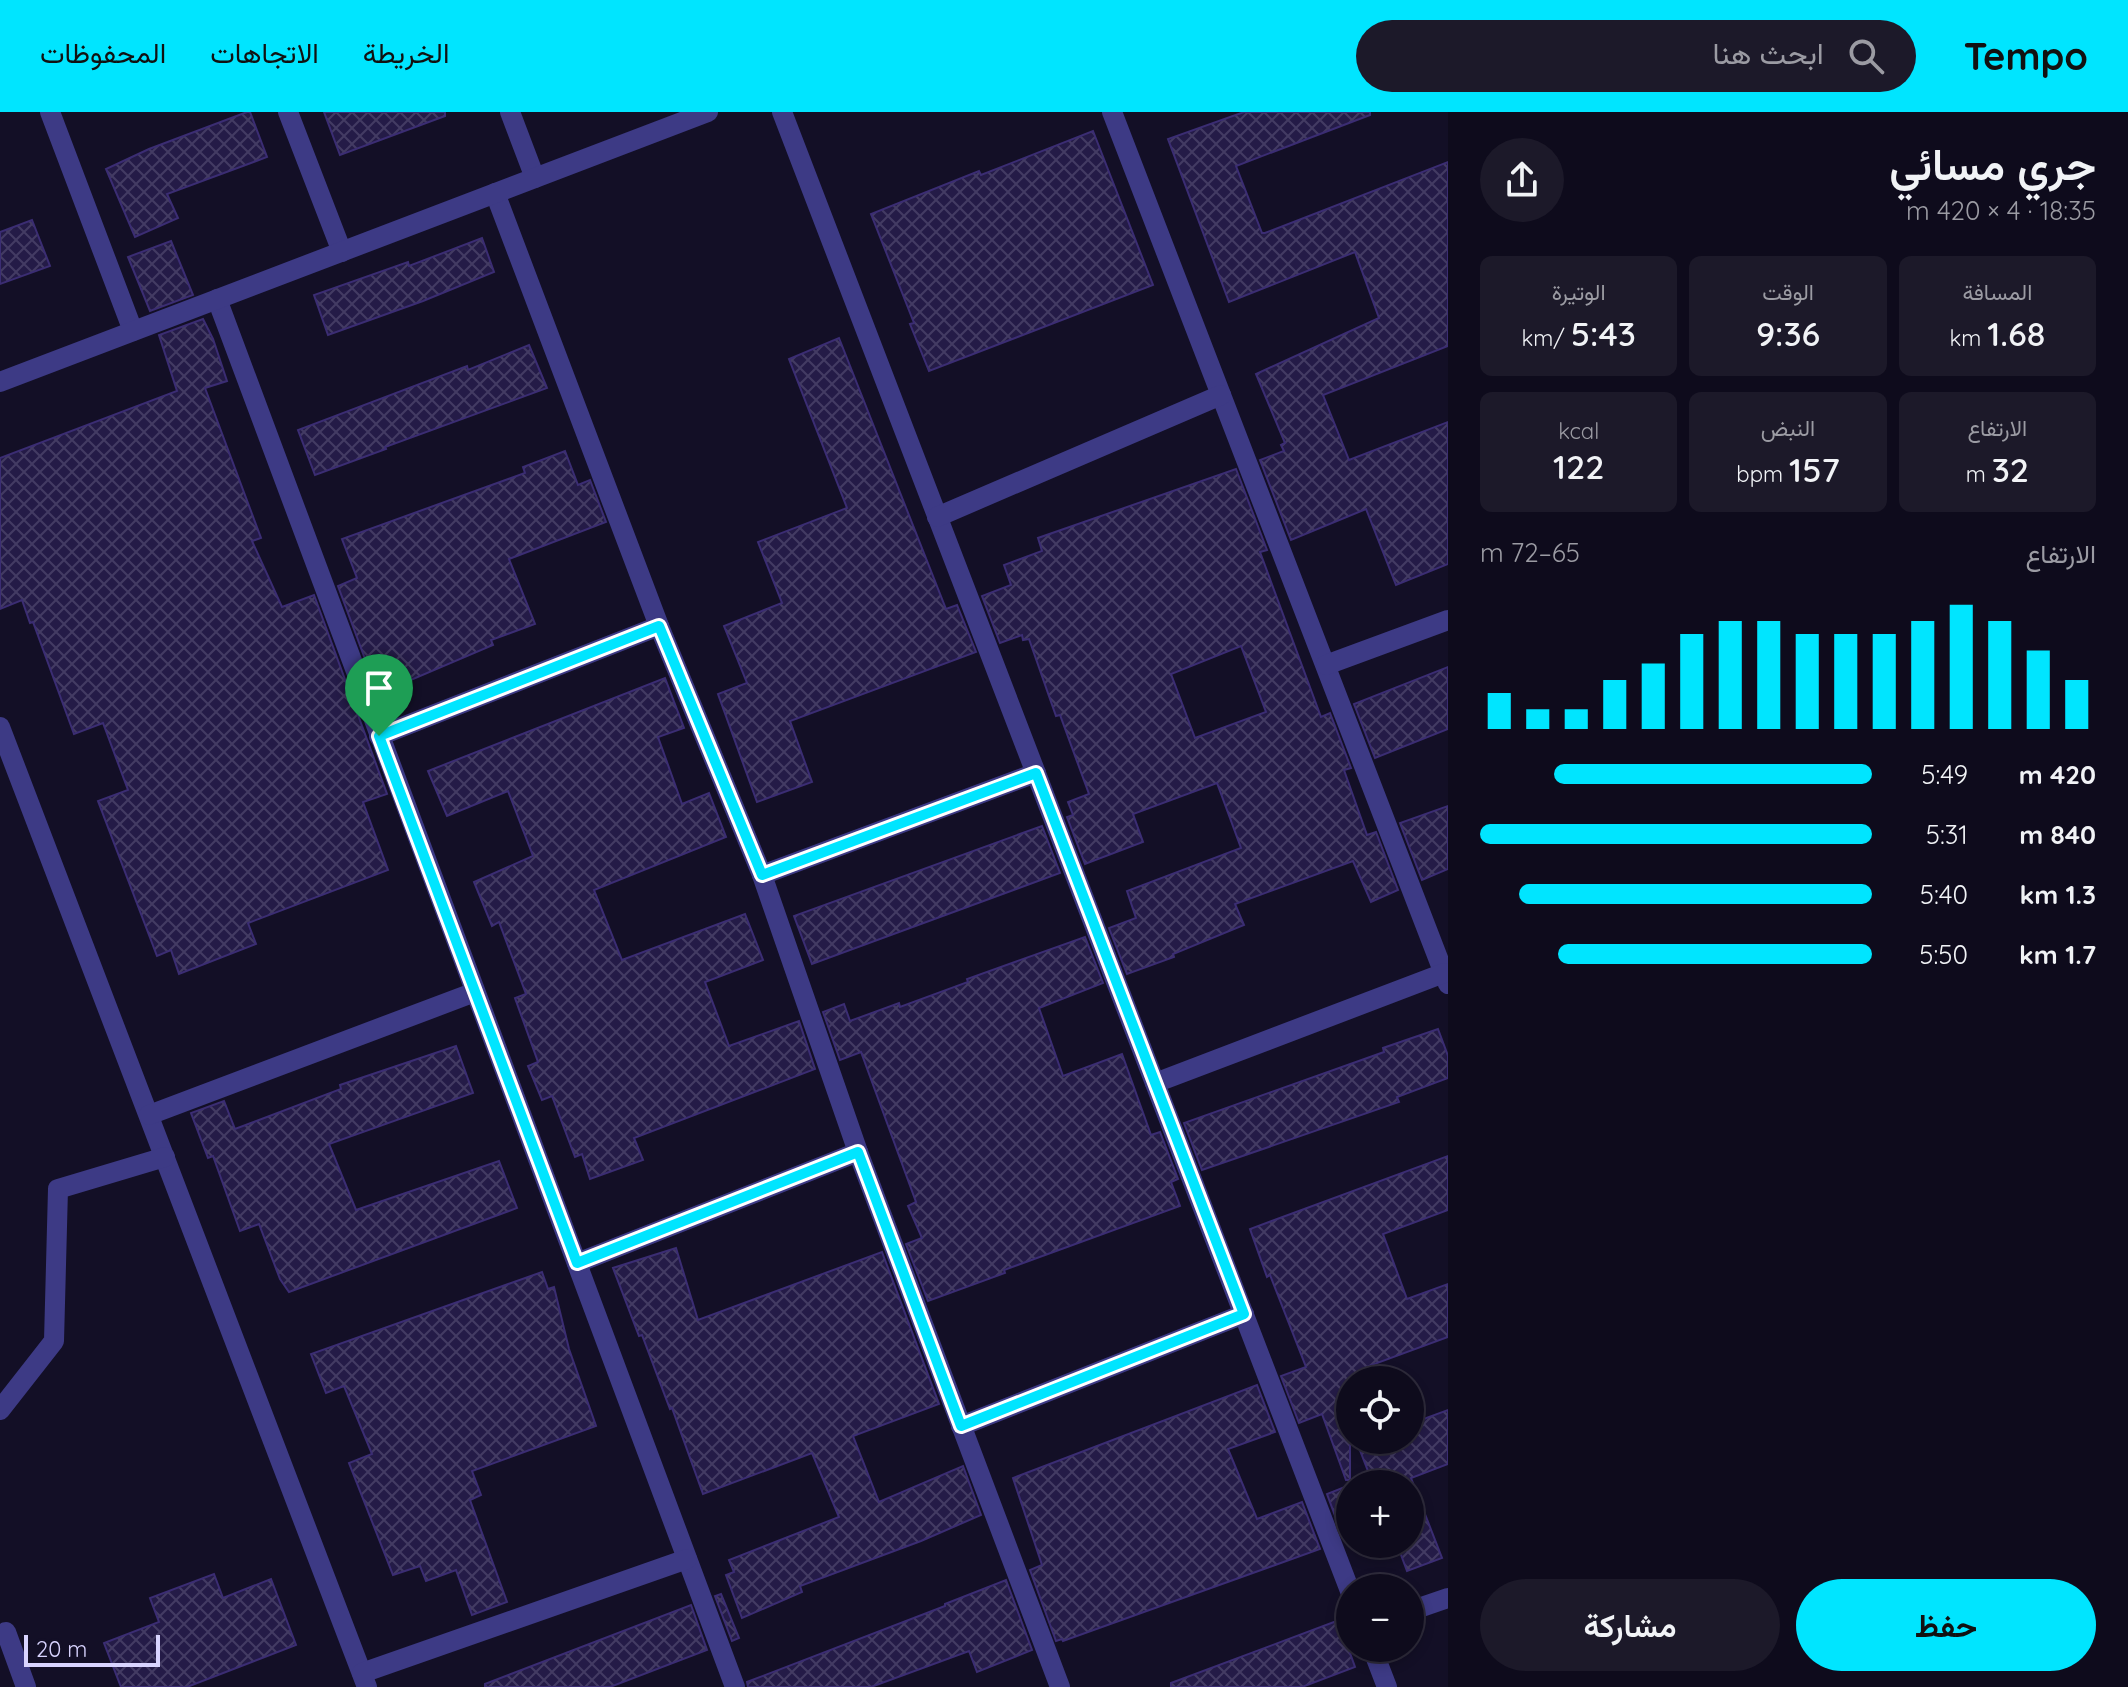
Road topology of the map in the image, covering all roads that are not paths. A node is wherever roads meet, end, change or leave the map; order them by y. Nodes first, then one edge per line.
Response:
1 (50, 112) edge
2 (288, 112) edge
3 (510, 112) edge
4 (708, 112) edge
5 (782, 112) edge
6 (1112, 112) edge
7 (535, 178) junction
8 (495, 193) junction
9 (342, 252) junction
10 (217, 299) junction
11 (133, 331) junction
12 (0, 382) edge
13 (1221, 395) junction
14 (937, 517) junction
15 (1448, 620) edge
16 (659, 626) junction
17 (1326, 665) junction
18 (0, 727) edge
19 (379, 736) junction
20 (1036, 773) junction
21 (762, 875) junction
22 (1446, 978) edge
23 (475, 992) junction
24 (1155, 1083) junction
25 (149, 1115) junction
26 (858, 1152) junction
27 (165, 1157) junction
28 (577, 1263) junction
29 (1244, 1314) junction
30 (0, 1410) edge
31 (961, 1426) junction
32 (687, 1559) junction
33 (1343, 1574) edge
34 (1448, 1598) edge
35 (1424, 1606) edge
36 (6, 1632) dead end
37 (1377, 1662) edge
38 (365, 1680) edge
39 (26, 1687) edge
40 (735, 1687) edge
41 (1060, 1687) edge
42 (1387, 1687) edge

1 - 11 street
2 - 9 street
3 - 7 street
4 - 7 street
5 - 14 street
6 - 13 street
7 - 8 street
8 - 9 street
8 - 16 street
9 - 10 street
10 - 11 street
10 - 19 street
11 - 12 street
13 - 14 street
13 - 17 street
14 - 20 street
15 - 17 street
16 - 19 street
16 - 21 street
17 - 22 street
18 - 25 street
19 - 23 street
20 - 21 street
20 - 24 street
21 - 26 street
22 - 24 street
23 - 25 street
23 - 28 street
24 - 29 street
25 - 27 street
26 - 28 street
26 - 31 street
27 - 30 street
27 - 38 street
28 - 32 street
29 - 31 street
29 - 33 street
31 - 41 street
32 - 38 street
32 - 40 street
34 - 35 street
36 - 39 street
37 - 42 street

